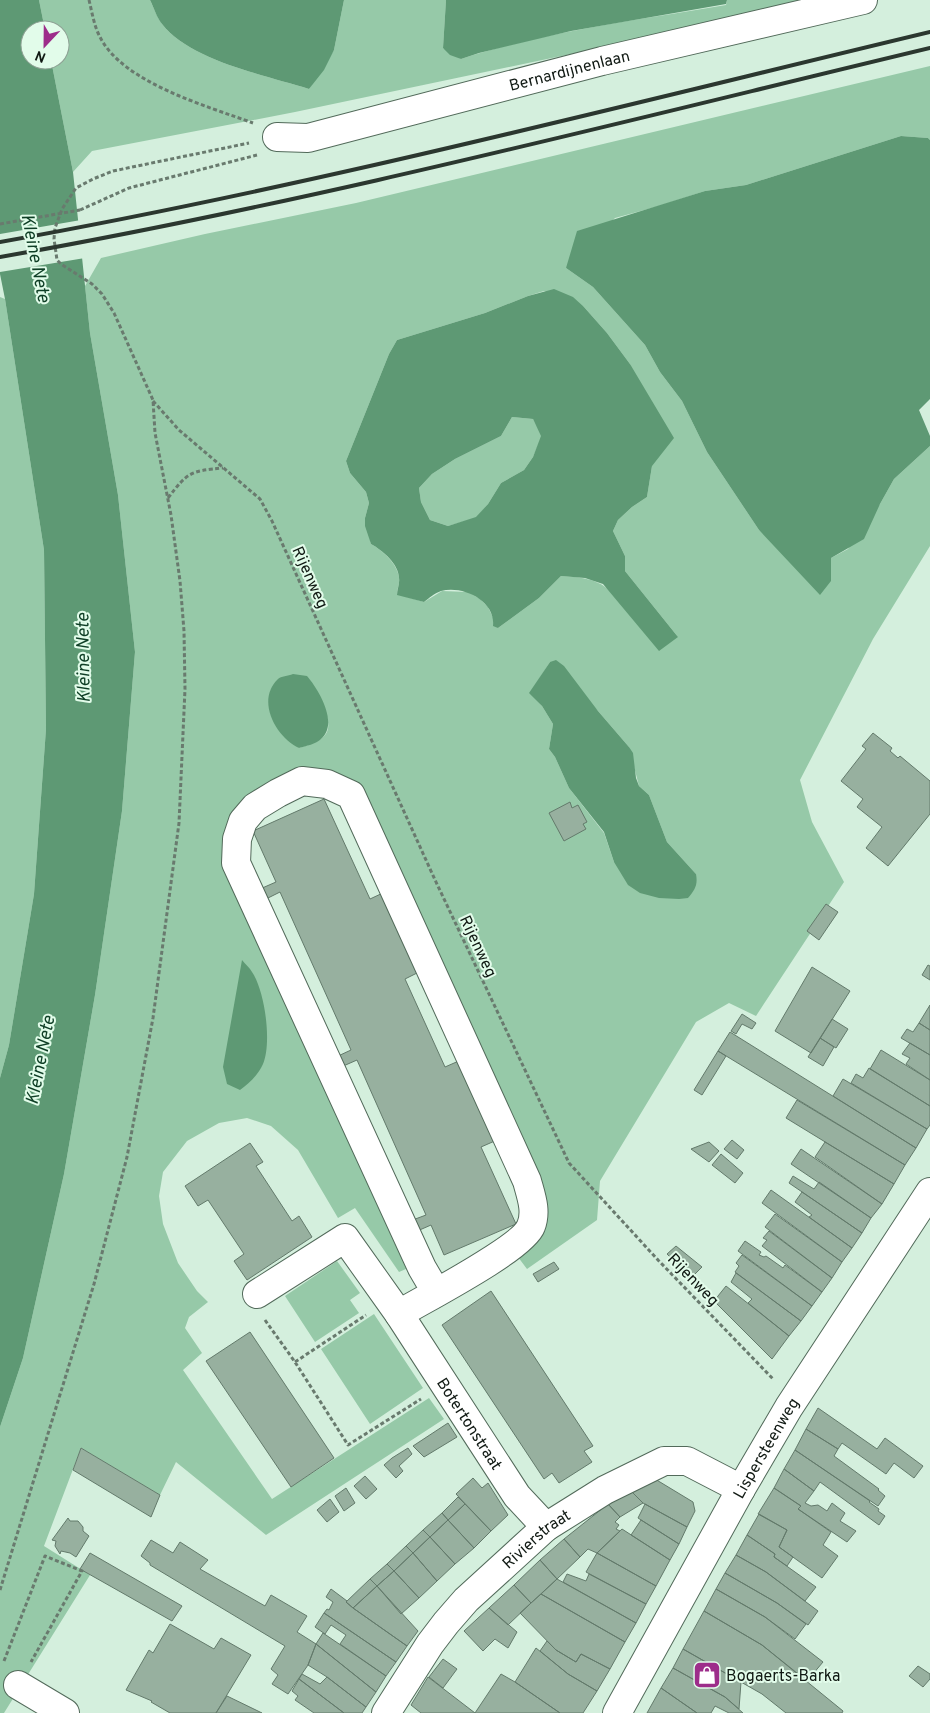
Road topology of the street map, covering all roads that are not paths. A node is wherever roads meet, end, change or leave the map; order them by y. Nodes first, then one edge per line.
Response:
1 (863, 0) edge
2 (277, 137) road end
3 (930, 1192) edge
4 (436, 1292) junction
5 (259, 1305) road end
6 (394, 1307) junction
7 (741, 1488) junction
8 (546, 1527) junction
9 (18, 1685) road end
10 (59, 1710) edge
11 (26, 1713) edge
12 (386, 1713) edge
13 (617, 1713) edge

1 - 2 street, Bernardijnenlaan
3 - 7 street, Lispersteenweg
4 - 4 street
4 - 6 street
5 - 6 street, Botertonstraat
6 - 8 street, Botertonstraat
7 - 8 street, Rivierstraat
7 - 13 street, Lispersteenweg
8 - 12 street, Rivierstraat
9 - 10 street
10 - 11 street

